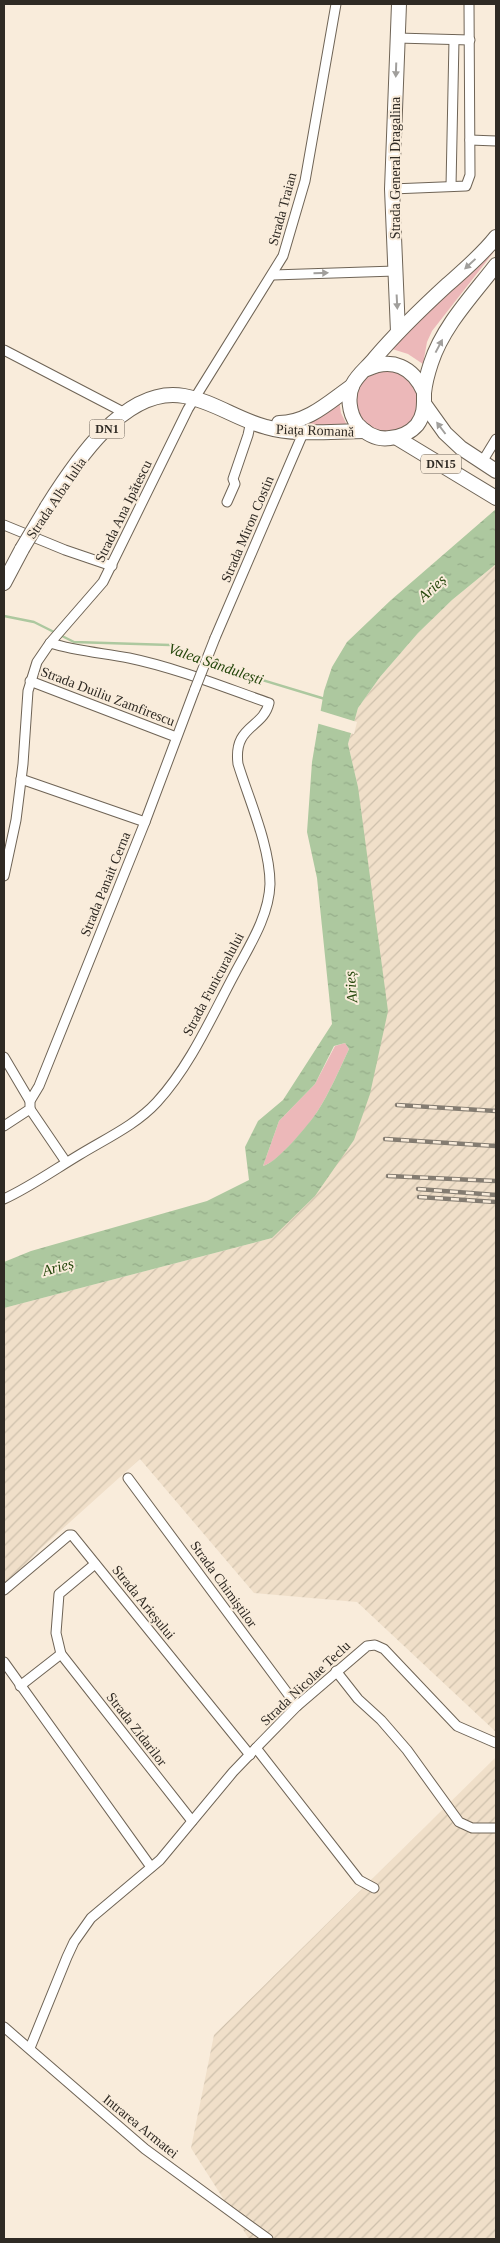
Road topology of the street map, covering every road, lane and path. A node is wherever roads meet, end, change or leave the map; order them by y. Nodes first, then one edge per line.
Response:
1 (336, 4) edge
2 (398, 4) edge
3 (469, 4) edge
4 (397, 38) junction
5 (454, 40) junction
6 (470, 40) junction
7 (470, 140) junction
8 (496, 141) edge
9 (451, 186) junction
10 (392, 189) junction
11 (495, 239) edge
12 (496, 265) edge
13 (395, 271) junction
14 (273, 275) junction
15 (398, 332) junction
16 (4, 350) edge
17 (365, 370) junction
18 (352, 386) junction
19 (194, 398) junction
20 (425, 398) junction
21 (125, 413) junction
22 (253, 422) junction
23 (304, 431) junction
24 (364, 431) junction
25 (397, 438) junction
26 (496, 439) edge
27 (482, 462) junction
28 (496, 471) edge
29 (490, 495) edge
30 (228, 502) dead end
31 (4, 525) edge
32 (112, 566) junction
33 (4, 583) edge
34 (216, 638) joint
35 (52, 641) junction
36 (30, 682) junction
37 (176, 737) junction
38 (21, 779) junction
39 (145, 822) junction
40 (4, 876) edge
41 (4, 1057) edge
42 (30, 1105) junction
43 (4, 1126) edge
44 (66, 1162) junction
45 (4, 1199) edge
46 (128, 1478) dead end
47 (95, 1564) junction
48 (4, 1590) edge
49 (61, 1654) junction
50 (4, 1662) edge
51 (336, 1671) junction
52 (20, 1686) junction
53 (296, 1706) junction
54 (496, 1743) edge
55 (253, 1751) junction
56 (192, 1821) junction
57 (496, 1828) edge
58 (151, 1867) junction
59 (374, 1888) dead end
60 (4, 2027) edge
61 (30, 2048) junction
62 (268, 2239) edge

1 - 14 street, Strada Traian
2 - 4 main road, Strada General Dragalina
3 - 6 street
4 - 5 street
4 -> 10 main road, Strada General Dragalina
5 - 6 street
5 - 9 street
6 - 7 street
7 - 8 street
7 - 9 street
9 - 10 street
10 - 13 main road, Strada General Dragalina
11 -> 15 main road, Piața Romană / DN1
20 -> 12 main road
14 -> 13 street
13 -> 15 main road, Strada General Dragalina
14 - 19 street, Strada Traian
15 - 17 main road, Piața Romană / DN1
16 - 21 street
17 - 18 main road, Piața Romană / DN1
17 - 20 main road
18 - 22 main road, Piața Romană / DN1
18 - 24 main road, Piața Romană
19 - 21 main road, Strada Alba Iulia / DN1
19 - 22 main road, Strada Alba Iulia / DN1
19 - 32 street, Strada Ana Ipătescu
20 - 25 main road
27 -> 20 main road, DN15
21 - 33 main road, Strada Alba Iulia / DN1, bridge
22 - 23 main road, Piața Romană / DN1
22 - 30 street
23 - 24 main road, Piața Romană / DN1
23 - 34 street, Strada Miron Costin
24 - 25 main road, Piața Romană / DN1
25 - 29 main road, DN15
26 - 27 street
27 - 28 main road, DN15
31 - 32 street
32 - 35 street, Strada Ana Ipătescu
34 - 37 street, Strada Panait Cerna, bridge
35 - 36 street, Strada Ana Ipătescu
35 - 44 street, Strada Funicuralului
36 - 37 street, Strada Duiliu Zamfirescu
36 - 38 street, Strada Ana Ipătescu
37 - 39 street, Strada Panait Cerna
38 - 39 street
38 - 40 street, Strada Ana Ipătescu
39 - 42 street, Strada Panait Cerna
41 - 42 street
42 - 43 street, Strada Panait Cerna
42 - 44 street
44 - 45 street, Strada Funicuralului
46 - 53 street, Strada Chimiștilor
47 - 48 street, Strada Arieșului
47 - 49 street, Strada Zidarilor
47 - 55 street, Strada Arieșului
49 - 52 street
49 - 56 street, Strada Zidarilor
50 - 52 street
51 - 53 street, Strada Nicolae Teclu
51 - 54 street, Strada Nicolae Teclu
51 - 57 street
52 - 58 street
53 - 55 street, Strada Nicolae Teclu
55 - 56 street, Strada Nicolae Teclu
55 - 59 street, Strada Arieșului
56 - 58 street, Strada Nicolae Teclu
58 - 61 street, Strada Nicolae Teclu
60 - 61 street, Intrarea Armatei
61 - 62 street, Intrarea Armatei

